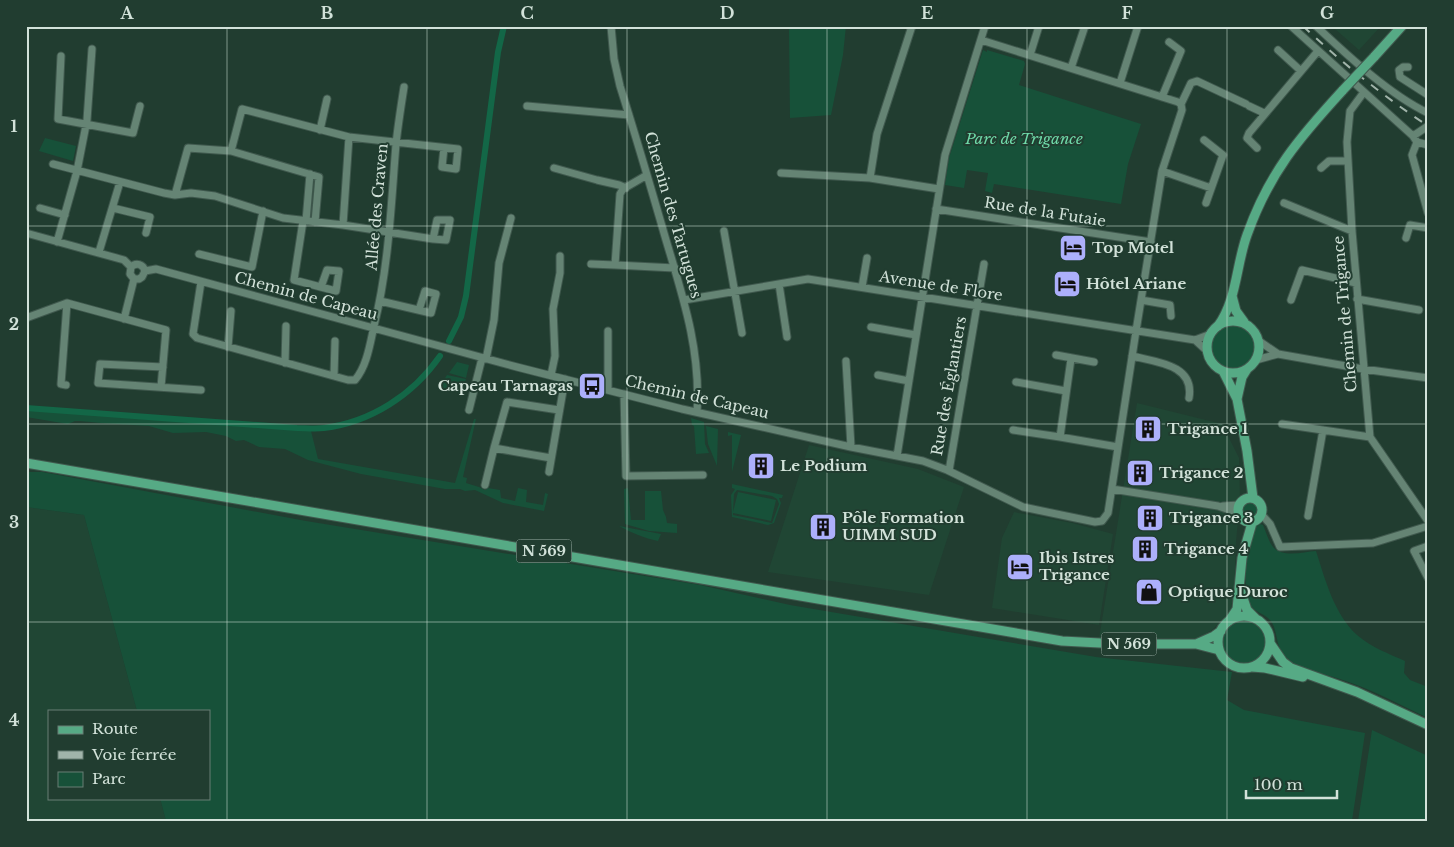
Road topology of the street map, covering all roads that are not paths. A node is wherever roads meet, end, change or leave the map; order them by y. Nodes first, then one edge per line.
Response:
1 (611, 26) edge
2 (912, 26) edge
3 (985, 26) edge
4 (1039, 26) edge
5 (1085, 26) edge
6 (1138, 26) edge
7 (1291, 26) edge
8 (1316, 26) edge
9 (1402, 26) edge
10 (981, 40) junction
11 (1169, 42) dead end
12 (92, 49) dead end
13 (1278, 50) dead end
14 (1318, 51) junction
15 (1030, 55) junction
16 (61, 56) dead end
17 (1408, 67) dead end
18 (1071, 68) junction
19 (1301, 71) junction
20 (1120, 83) junction
21 (404, 87) dead end
22 (1364, 92) junction
23 (1428, 95) edge
24 (1162, 97) junction
25 (327, 99) dead end
26 (1181, 104) junction
27 (140, 106) dead end
28 (528, 106) dead end
29 (1264, 113) junction
30 (1428, 113) edge
31 (629, 116) junction
32 (86, 124) junction
33 (1428, 126) edge
34 (320, 130) junction
35 (349, 137) junction
36 (1415, 139) junction
37 (1204, 140) dead end
38 (396, 142) junction
39 (1428, 145) edge
40 (444, 148) dead end
41 (1257, 148) dead end
42 (231, 151) junction
43 (1348, 160) junction
44 (53, 164) dead end
45 (554, 168) dead end
46 (1321, 168) dead end
47 (77, 171) junction
48 (1162, 171) junction
49 (781, 173) dead end
50 (310, 174) junction
51 (647, 175) junction
52 (870, 178) junction
53 (120, 182) junction
54 (626, 188) junction
55 (1211, 188) junction
56 (939, 189) junction
57 (176, 195) junction
58 (1284, 203) dead end
59 (1206, 204) dead end
60 (40, 208) dead end
61 (113, 208) junction
62 (936, 209) junction
63 (263, 211) junction
64 (1428, 212) edge
65 (65, 215) junction
66 (511, 218) dead end
67 (305, 221) junction
68 (316, 222) junction
69 (343, 224) junction
70 (1428, 228) edge
71 (724, 231) dead end
72 (1352, 231) junction
73 (390, 232) junction
74 (26, 233) edge
75 (146, 233) dead end
76 (1406, 238) dead end
77 (433, 239) dead end
78 (57, 242) junction
79 (1151, 242) junction
80 (99, 252) junction
81 (199, 254) dead end
82 (560, 256) dead end
83 (867, 258) dead end
84 (591, 264) dead end
85 (984, 264) dead end
86 (615, 266) junction
87 (131, 267) junction
88 (675, 268) junction
89 (144, 271) junction
90 (134, 278) junction
91 (201, 282) junction
92 (1356, 283) junction
93 (779, 284) junction
94 (321, 287) dead end
95 (862, 287) junction
96 (734, 292) junction
97 (922, 296) junction
98 (1232, 296) junction
99 (1358, 299) junction
100 (684, 300) junction
101 (1141, 300) junction
102 (1291, 300) dead end
103 (380, 301) junction
104 (66, 304) junction
105 (977, 306) junction
106 (419, 310) dead end
107 (1419, 310) dead end
108 (231, 311) dead end
109 (1171, 316) dead end
110 (26, 318) edge
111 (124, 319) junction
112 (1244, 322) junction
113 (286, 326) dead end
114 (1218, 326) junction
115 (871, 327) dead end
116 (374, 328) junction
117 (608, 331) dead end
118 (1136, 331) junction
119 (742, 333) dead end
120 (1210, 334) junction
121 (916, 335) junction
122 (787, 337) dead end
123 (1194, 340) junction
124 (335, 341) dead end
125 (1259, 341) junction
126 (228, 347) junction
127 (1207, 351) junction
128 (1278, 354) junction
129 (1056, 355) dead end
130 (1132, 356) junction
131 (484, 358) junction
132 (1072, 359) junction
133 (1256, 360) junction
134 (846, 361) dead end
135 (1094, 362) dead end
136 (285, 363) junction
137 (164, 367) junction
138 (1247, 369) junction
139 (1363, 369) junction
140 (1223, 371) junction
141 (551, 375) junction
142 (334, 376) junction
143 (878, 376) dead end
144 (1428, 378) edge
145 (565, 379) junction
146 (909, 381) junction
147 (1016, 382) dead end
148 (66, 384) dead end
149 (161, 387) junction
150 (201, 390) dead end
151 (608, 390) junction
152 (1066, 391) junction
153 (624, 394) junction
154 (1189, 398) dead end
155 (1236, 399) junction
156 (469, 410) dead end
157 (559, 410) junction
158 (697, 412) junction
159 (1282, 424) dead end
160 (1012, 430) dead end
161 (1323, 430) junction
162 (1060, 437) junction
163 (1370, 437) junction
164 (851, 447) junction
165 (1118, 447) junction
166 (494, 448) junction
167 (897, 456) junction
168 (551, 458) junction
169 (26, 462) edge
170 (949, 471) junction
171 (549, 472) dead end
172 (703, 475) dead end
173 (485, 485) dead end
174 (1112, 489) junction
175 (1243, 507) junction
176 (1262, 515) junction
177 (1308, 516) dead end
178 (1428, 521) edge
179 (1252, 522) junction
180 (1428, 526) edge
181 (1246, 544) junction
182 (1428, 546) edge
183 (1428, 578) edge
184 (1240, 588) junction
185 (1257, 620) junction
186 (1228, 622) junction
187 (1221, 631) junction
188 (1270, 642) junction
189 (1196, 644) junction
190 (1219, 650) junction
191 (1252, 668) junction
192 (1323, 679) junction
193 (1428, 725) edge

1 - 31 street, Chemin des Tartugues
2 - 52 street
3 - 10 street
4 - 15 street
5 - 18 street
6 - 20 street
7 - 14 street
8 - 30 street
9 - 98 main road, bridge
10 - 15 street
10 - 56 street
11 - 24 street
12 - 32 street
13 - 19 street
14 - 19 street
14 - 22 street
15 - 18 street
16 - 32 street
17 - 23 street
18 - 20 street
19 - 29 street
20 - 24 street
21 - 38 street, Allée des Craven
22 - 36 street
22 - 43 street, Chemin de Trigance
24 - 26 street
25 - 34 street
26 - 29 street
26 - 48 street
27 - 32 street
28 - 31 street
29 - 41 street
31 - 51 street, Chemin des Tartugues
32 - 47 street
33 - 36 street
34 - 35 street
34 - 42 street
35 - 38 street
35 - 69 street
36 - 39 street
36 - 64 street
37 - 55 street
38 - 40 street
38 - 73 street, Allée des Craven
42 - 50 street
42 - 57 street
43 - 46 street
43 - 72 street, Chemin de Trigance
44 - 47 street
45 - 54 street
47 - 53 street
47 - 65 street
48 - 55 street
48 - 79 street
49 - 52 street
50 - 67 street
50 - 68 street
51 - 54 street
51 - 88 street, Chemin des Tartugues
52 - 56 street
53 - 57 street
53 - 61 street
54 - 86 street
55 - 59 street
56 - 62 street
57 - 63 street
58 - 72 street
60 - 65 street
61 - 75 street
61 - 80 street
62 - 79 street, Rue de la Futaie
62 - 97 street
63 - 67 street
63 - 81 street
65 - 78 street
66 - 131 street
67 - 68 street
67 - 94 street
68 - 69 street
69 - 73 street
70 - 76 street
71 - 96 street
72 - 92 street, Chemin de Trigance
73 - 77 street
73 - 103 street, Allée des Craven
74 - 78 street
78 - 80 street
79 - 101 street
80 - 87 street
82 - 141 street
83 - 95 street
84 - 86 street
85 - 105 street, Rue des Églantiers
86 - 88 street
87 - 89 street
87 - 90 street
88 - 100 street, Chemin des Tartugues
89 - 90 street
89 - 91 street, Chemin de Capeau
90 - 111 street
91 - 116 street, Chemin de Capeau
91 - 126 street
92 - 99 street, Chemin de Trigance
92 - 102 street
93 - 95 street, Avenue de Flore
93 - 96 street, Avenue de Flore
93 - 122 street
95 - 97 street, Avenue de Flore
96 - 100 street, Avenue de Flore
96 - 119 street
97 - 105 street, Avenue de Flore
97 - 121 street
98 - 112 main road
98 - 114 main road
99 - 107 street
99 - 139 street, Chemin de Trigance
100 - 158 street, Chemin des Tartugues
101 - 109 street
101 - 118 street
103 - 106 street
103 - 116 street, Allée des Craven
104 - 110 street
104 - 111 street
104 - 148 street
105 - 118 street, Avenue de Flore
105 - 170 street, Rue des Églantiers
108 - 126 street
111 - 137 street
112 - 114 main road
112 - 125 main road
113 - 136 street
114 - 120 main road
115 - 121 street
116 - 131 street, Chemin de Capeau
116 - 142 street, Allée des Craven
117 - 151 street
118 - 123 street, Avenue de Flore
118 - 130 street
120 - 123 street, Avenue de Flore
120 - 127 main road
121 - 146 street
123 - 127 street
124 - 142 street
125 - 128 street
125 - 133 main road
126 - 136 street
127 - 140 main road
128 - 133 street
128 - 139 street
129 - 132 street
130 - 154 street
130 - 165 street
131 - 141 street, Chemin de Capeau
131 - 156 street
132 - 135 street
132 - 152 street
133 - 138 main road
134 - 164 street
136 - 142 street
137 - 149 street
137 - 149 street
138 - 140 main road
138 - 155 main road
139 - 144 street
139 - 163 street, Chemin de Trigance
140 - 155 main road
141 - 145 street, Chemin de Capeau
143 - 146 street
145 - 151 street, Chemin de Capeau
145 - 157 street
146 - 167 street
147 - 152 street
149 - 150 street
151 - 153 street, Chemin de Capeau
152 - 162 street
153 - 158 street, Chemin de Capeau
153 - 172 street
155 - 175 main road
157 - 166 street
157 - 168 street
158 - 164 street, Chemin de Capeau
159 - 161 street
160 - 162 street
161 - 163 street
161 - 177 street
162 - 165 street
163 - 178 street, Chemin de Trigance
164 - 167 street, Chemin de Capeau
165 - 174 street
166 - 168 street
166 - 173 street
167 - 170 street, Chemin de Capeau
168 - 171 street
169 - 189 main road, N 569
170 - 174 street, Chemin de Capeau
174 - 175 street
175 - 176 main road
175 - 179 main road
175 - 181 main road
176 - 179 main road
176 - 180 street
179 - 181 main road
181 - 184 main road
182 - 183 street
184 - 185 main road
184 - 186 main road
185 - 186 main road
185 - 188 main road
186 - 187 main road, N 569
187 - 189 main road, N 569
187 - 190 main road
188 - 191 main road
188 - 192 main road
189 - 190 main road, N 569
190 - 191 main road
191 - 192 main road
192 - 193 main road

